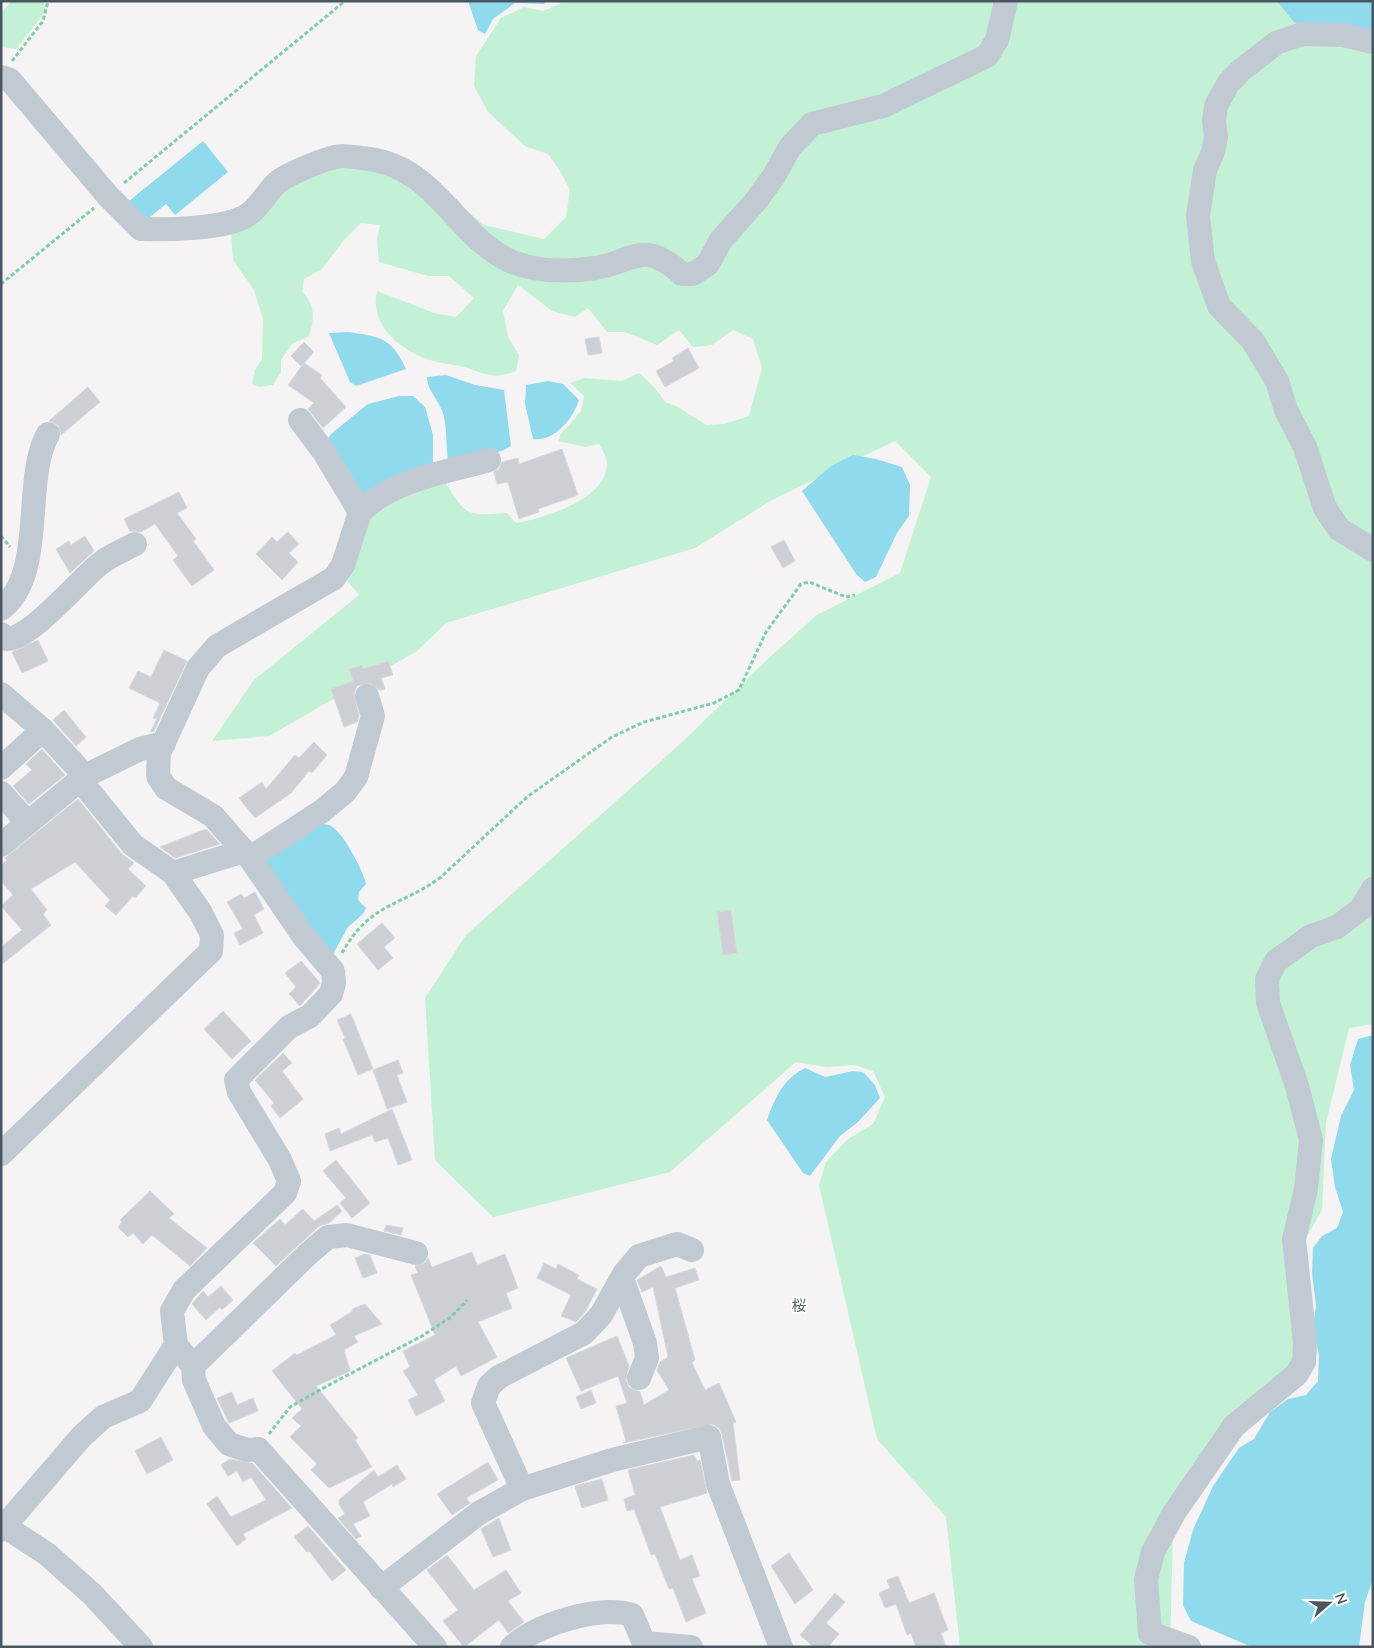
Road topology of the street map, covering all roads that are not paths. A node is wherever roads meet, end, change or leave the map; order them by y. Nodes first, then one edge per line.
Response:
1 (1006, 1) edge
2 (1373, 42) edge
3 (6, 70) edge
4 (300, 420) dead end
5 (48, 434) dead end
6 (489, 460) dead end
7 (360, 512) junction
8 (135, 544) dead end
9 (1373, 550) edge
10 (1, 609) edge
11 (1, 634) edge
12 (1, 694) edge
13 (367, 696) dead end
14 (43, 730) junction
15 (164, 743) junction
16 (1, 768) edge
17 (83, 778) junction
18 (1, 793) edge
19 (28, 823) junction
20 (1, 845) edge
21 (247, 855) junction
22 (173, 873) junction
23 (1373, 888) edge
24 (1, 1154) edge
25 (692, 1250) dead end
26 (416, 1252) dead end
27 (622, 1278) junction
28 (176, 1345) junction
29 (193, 1366) junction
30 (638, 1378) dead end
31 (522, 1489) junction
32 (2, 1527) edge
33 (381, 1588) junction
34 (141, 1647) edge
35 (435, 1647) edge
36 (512, 1647) edge
37 (691, 1647) edge
38 (781, 1647) edge
39 (1189, 1647) edge

1 - 3 street
2 - 9 street
4 - 7 street
5 - 10 street
6 - 7 street
7 - 15 street
8 - 11 street
12 - 14 street
13 - 21 street
14 - 16 street
14 - 17 street
15 - 17 street
15 - 21 street
17 - 19 street
17 - 22 street
18 - 19 street
19 - 20 street
21 - 22 street
21 - 28 street
22 - 24 street
23 - 39 street
25 - 27 street
26 - 29 street
27 - 30 street
27 - 31 street
28 - 29 street
28 - 32 street
29 - 33 street
31 - 33 street
31 - 38 street
32 - 34 street
33 - 35 street
36 - 37 street

